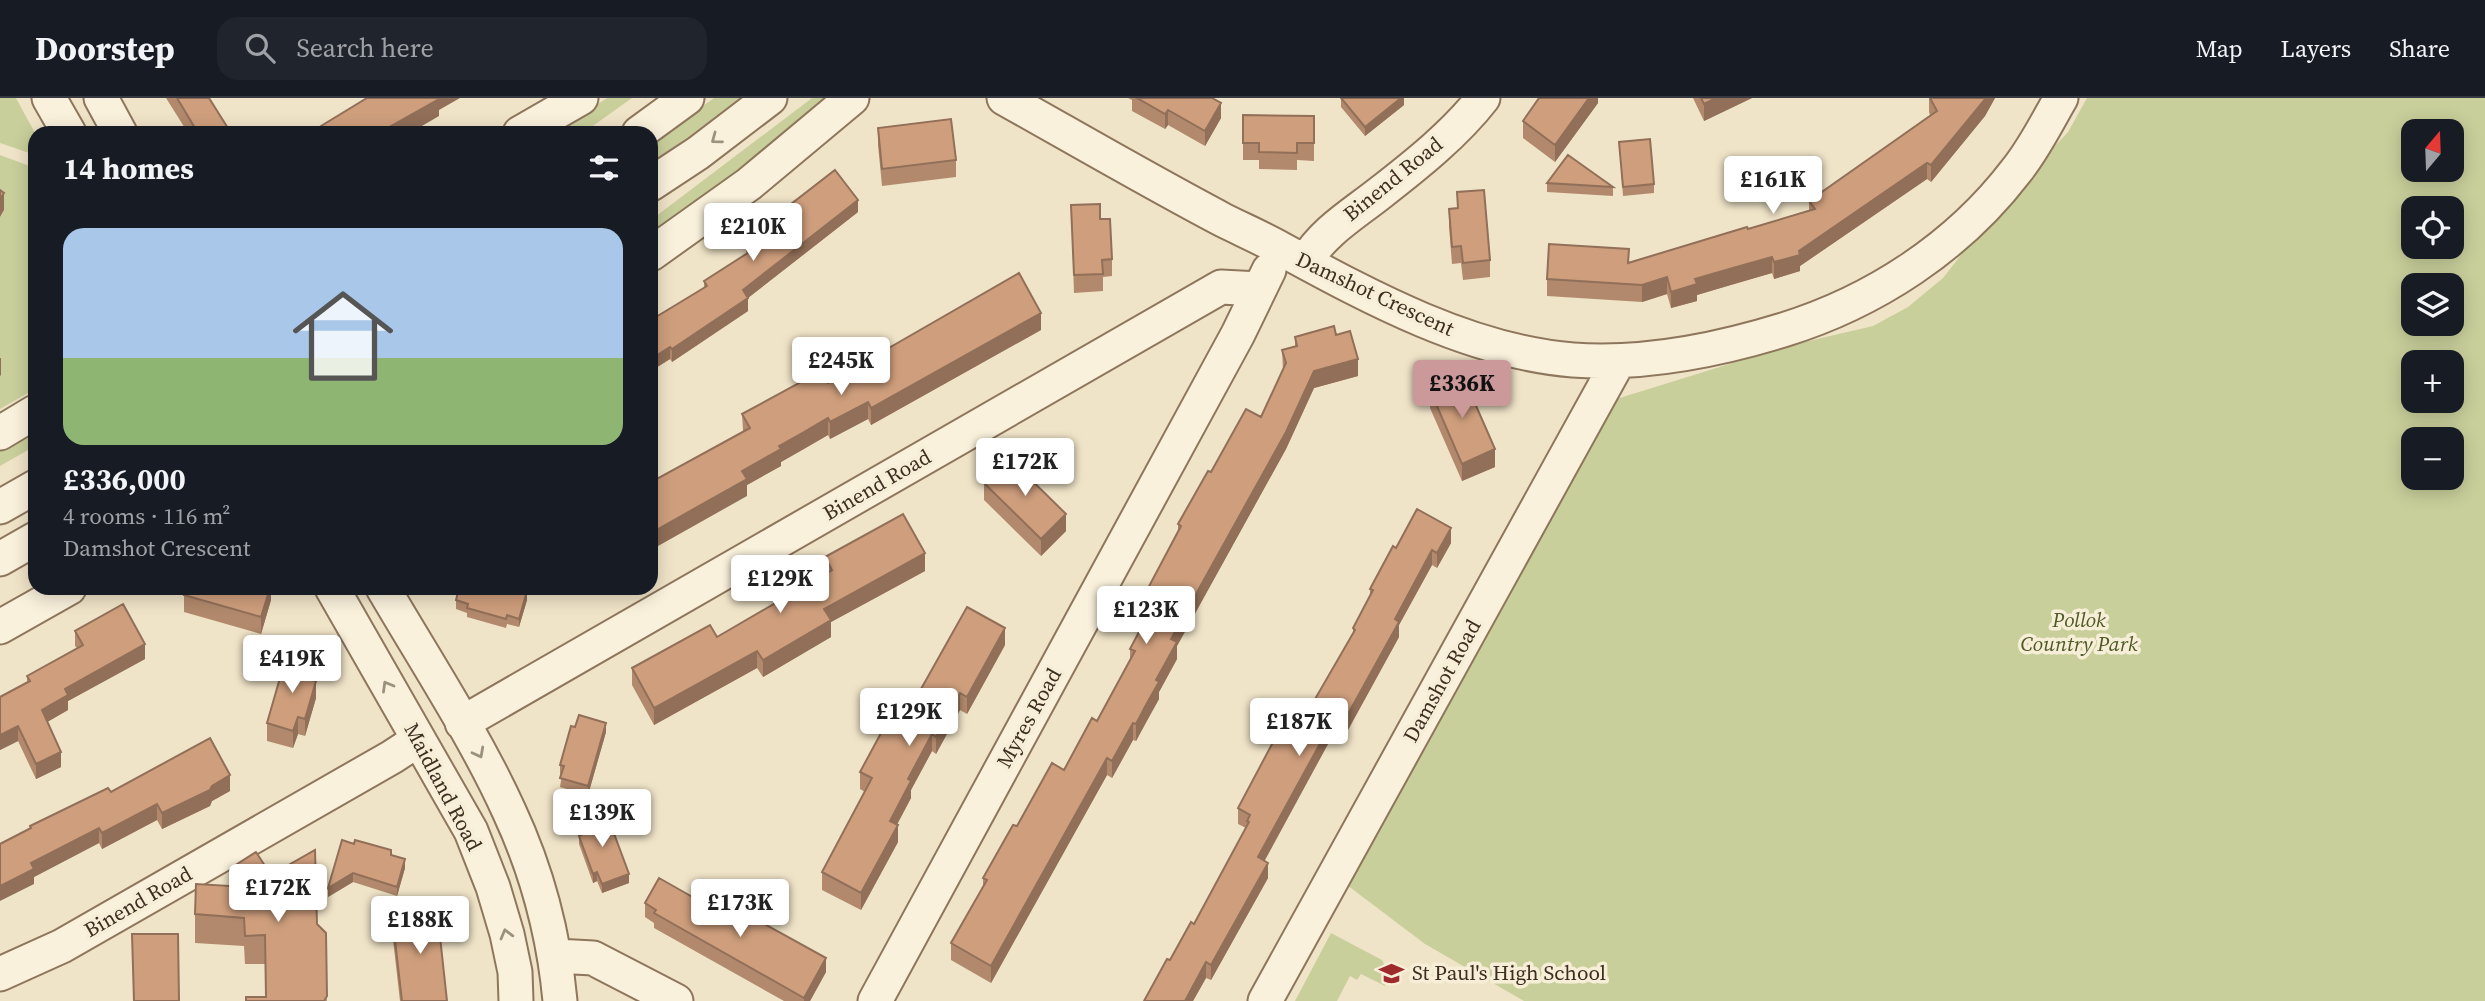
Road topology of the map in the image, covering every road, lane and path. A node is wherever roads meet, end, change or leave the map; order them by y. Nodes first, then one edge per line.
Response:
1 (49, 98) edge
2 (101, 98) edge
3 (581, 98) edge
4 (687, 98) edge
5 (770, 98) edge
6 (852, 98) edge
7 (1004, 98) edge
8 (1483, 98) edge
9 (2061, 98) edge
10 (65, 126) edge
11 (116, 126) edge
12 (532, 126) edge
13 (649, 126) edge
14 (658, 179) edge
15 (658, 249) edge
16 (1293, 255) junction
17 (1259, 289) junction
18 (1618, 362) junction
19 (28, 416) edge
20 (0, 433) edge
21 (28, 491) edge
22 (0, 507) edge
23 (28, 543) edge
24 (0, 559) edge
25 (57, 595) edge
26 (336, 595) edge
27 (387, 595) edge
28 (0, 627) edge
29 (462, 723) junction
30 (418, 740) junction
31 (556, 956) junction
32 (0, 974) edge
33 (516, 1001) edge
34 (560, 1001) edge
35 (676, 1001) edge
36 (875, 1001) edge
37 (1265, 1001) edge

1 - 10 street
2 - 11 street
3 - 12 street
4 - 13 street
5 -> 14 street
6 - 15 street
7 - 16 street, Damshot Crescent
8 - 16 street, Binend Road
9 - 18 street, Damshot Crescent
16 - 17 street, Myres Road
16 - 18 street, Damshot Crescent
17 - 29 street, Binend Road
17 - 36 street, Myres Road
18 - 37 street, Damshot Road
19 - 20 street
21 - 22 street
23 - 24 street
25 - 28 street
30 -> 26 street, Maidland Road
27 - 29 street
29 -> 31 street
30 - 32 street, Binend Road
33 -> 30 street, Maidland Road
31 - 34 street
31 - 35 street

